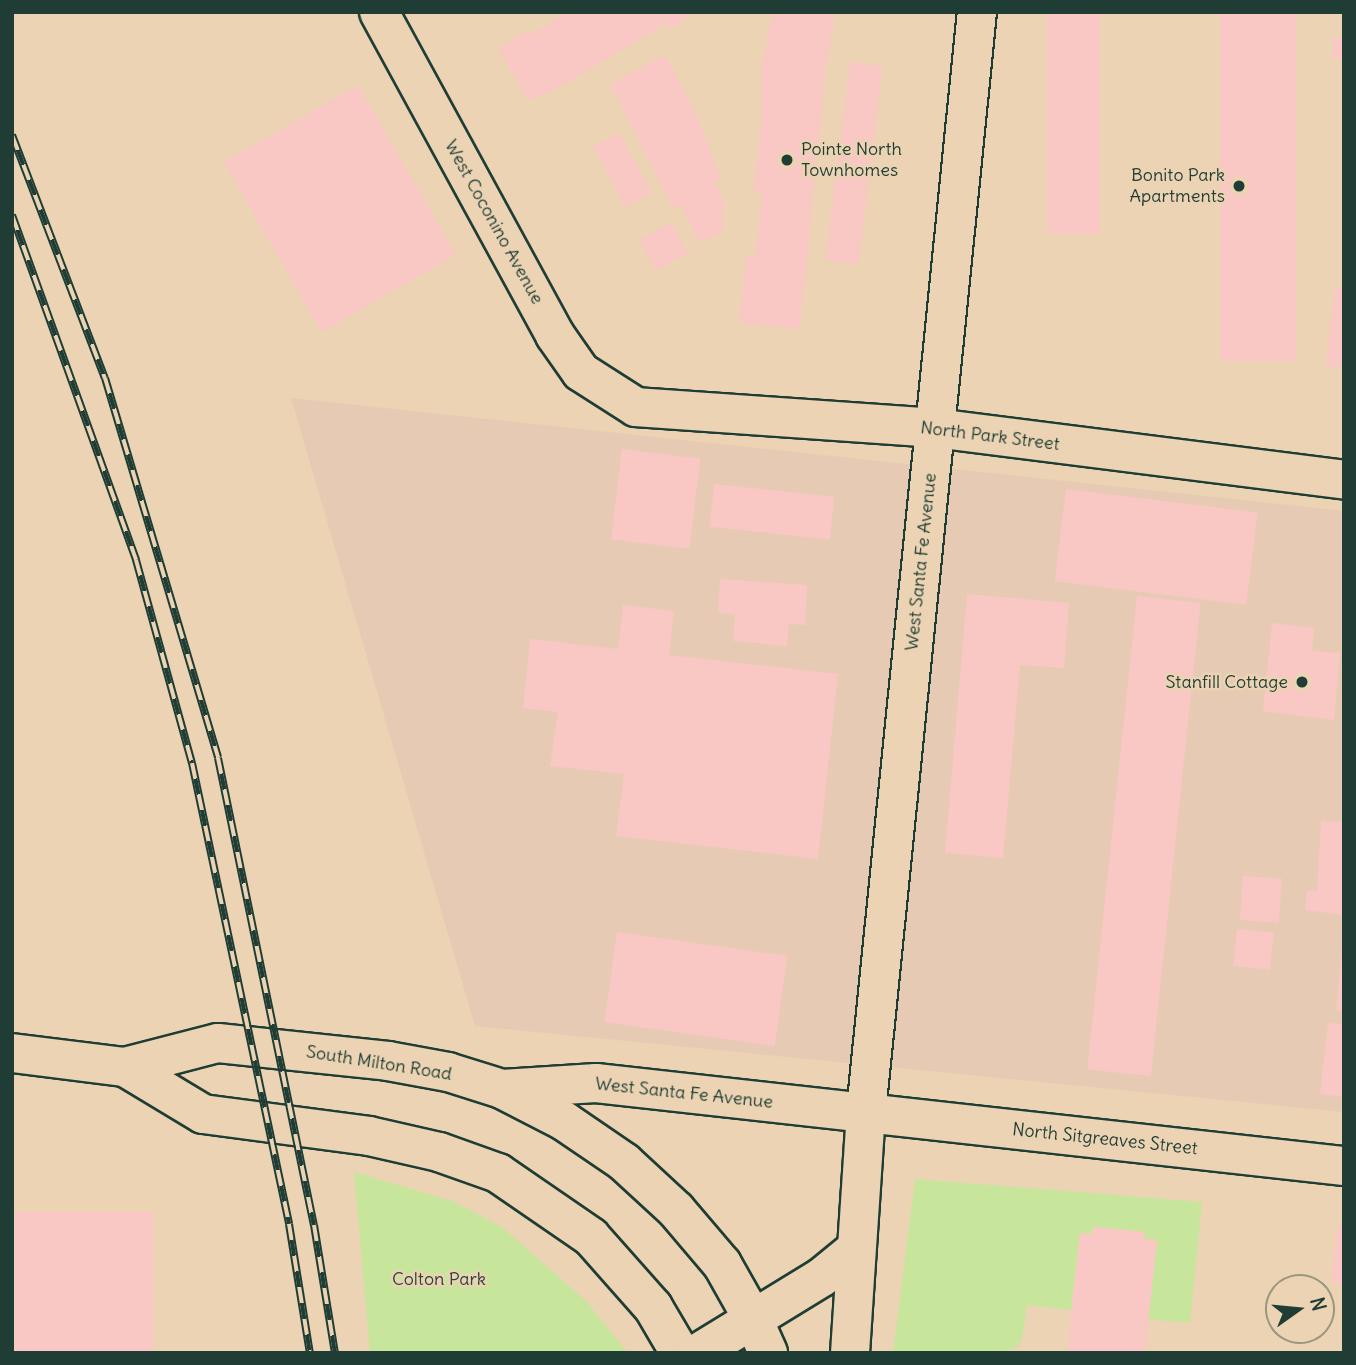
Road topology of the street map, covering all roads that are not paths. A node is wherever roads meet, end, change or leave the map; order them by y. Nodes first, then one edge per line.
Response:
1 (379, 12) edge
2 (977, 12) edge
3 (636, 407) joint
4 (935, 428) junction
5 (1344, 480) edge
6 (12, 1053) edge
7 (125, 1067) junction
8 (502, 1089) junction
9 (866, 1112) junction
10 (1344, 1166) edge
11 (855, 1250) junction
12 (760, 1336) edge
13 (680, 1353) edge
14 (698, 1353) edge
15 (850, 1353) edge

1 - 3 street, West Coconino Avenue
2 - 4 street, West Santa Fe Avenue
3 - 4 street, North Park Street
4 - 5 street, North Park Street
4 - 9 street, West Santa Fe Avenue
6 - 7 street, South Milton Road
7 - 8 street, South Milton Road
7 - 13 street, South Milton Road
8 - 9 street, West Santa Fe Avenue
8 - 12 street, South Milton Road
9 - 10 street, North Sitgreaves Street
9 - 11 street, West Santa Fe Avenue
11 - 12 street
11 - 15 street, West Santa Fe Avenue
12 - 14 street

